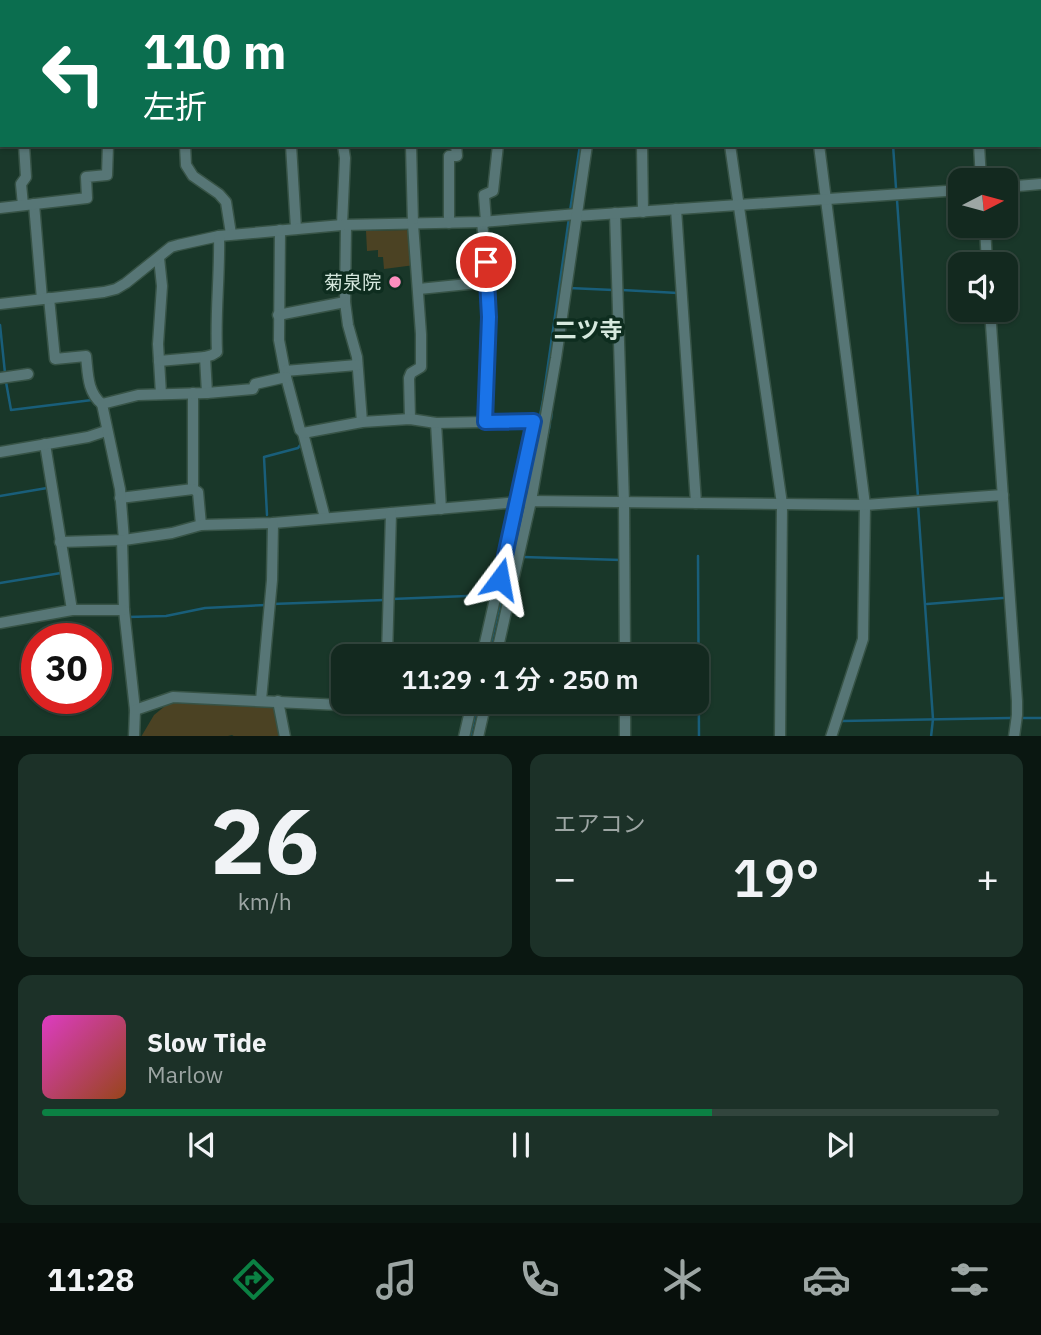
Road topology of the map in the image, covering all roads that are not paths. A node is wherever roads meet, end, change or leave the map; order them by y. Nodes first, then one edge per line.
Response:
1 (24, 147) edge
2 (108, 147) edge
3 (185, 147) edge
4 (291, 147) edge
5 (343, 147) edge
6 (411, 147) edge
7 (456, 147) edge
8 (498, 147) edge
9 (587, 147) edge
10 (642, 147) edge
11 (730, 147) edge
12 (820, 147) edge
13 (979, 147) edge
14 (980, 168) edge
15 (1041, 184) edge
16 (1018, 186) edge
17 (948, 191) edge
18 (827, 199) junction
19 (34, 204) junction
20 (23, 205) junction
21 (740, 205) junction
22 (0, 208) edge
23 (676, 209) junction
24 (643, 212) junction
25 (615, 214) junction
26 (573, 215) junction
27 (484, 222) junction
28 (449, 223) junction
29 (413, 224) junction
30 (344, 225) junction
31 (296, 229) junction
32 (280, 230) junction
33 (231, 234) junction
34 (219, 236) junction
35 (159, 258) junction
36 (488, 282) junction
37 (419, 289) junction
38 (46, 298) junction
39 (345, 302) junction
40 (0, 304) edge
41 (278, 314) junction
42 (991, 322) edge
43 (205, 357) junction
44 (159, 361) junction
45 (358, 365) junction
46 (28, 374) dead end
47 (286, 374) junction
48 (0, 378) edge
49 (207, 393) junction
50 (161, 394) junction
51 (193, 394) junction
52 (102, 404) junction
53 (410, 419) junction
54 (362, 422) junction
55 (485, 422) junction
56 (436, 423) junction
57 (106, 431) junction
58 (303, 433) junction
59 (45, 444) junction
60 (0, 452) edge
61 (193, 489) junction
62 (1003, 495) junction
63 (120, 498) junction
64 (524, 502) junction
65 (624, 503) junction
66 (696, 503) junction
67 (782, 504) junction
68 (865, 505) junction
69 (441, 509) junction
70 (391, 513) junction
71 (325, 518) junction
72 (273, 523) junction
73 (201, 525) junction
74 (123, 540) junction
75 (60, 542) junction
76 (72, 610) junction
77 (124, 610) junction
78 (0, 623) edge
79 (387, 644) edge
80 (485, 644) edge
81 (498, 644) edge
82 (625, 644) edge
83 (261, 700) junction
84 (278, 701) junction
85 (331, 704) edge
86 (135, 710) junction
87 (469, 714) edge
88 (483, 714) edge
89 (625, 714) edge
90 (134, 736) edge
91 (285, 736) edge
92 (464, 736) edge
93 (478, 736) edge
94 (625, 736) edge
95 (780, 736) edge
96 (831, 736) edge
97 (1014, 736) edge

1 - 20 street
2 - 19 street
3 - 33 street
4 - 31 street
5 - 30 street
6 - 29 street
7 - 28 street
8 - 27 street
9 - 26 street
10 - 24 street
11 - 21 street
12 - 18 street
13 - 14 street
15 - 16 street
17 - 18 street
18 - 21 street
18 - 68 street
19 - 20 street
19 - 38 street
20 - 22 street
21 - 23 street
21 - 67 street
23 - 24 street
23 - 66 street
24 - 25 street
25 - 26 street
25 - 65 street
26 - 27 street
26 - 64 street
27 - 28 street
27 - 36 street
28 - 29 street
29 - 30 street
29 - 37 street
30 - 31 street
30 - 39 street
31 - 32 street
32 - 33 street
32 - 41 street
33 - 34 street
34 - 35 street
34 - 43 street
35 - 38 street
35 - 44 street
36 - 37 street
36 - 55 street
37 - 53 street
38 - 40 street
38 - 52 street
39 - 41 street
39 - 45 street
41 - 47 street
42 - 62 street
43 - 44 street
43 - 49 street
44 - 50 street
45 - 47 street
45 - 54 street
46 - 48 street
47 - 49 street
47 - 58 street
49 - 51 street
50 - 51 street
50 - 52 street
51 - 61 street
52 - 57 street
53 - 54 street
53 - 56 street
54 - 58 street
55 - 56 street
55 - 64 street
56 - 69 street
57 - 59 street
57 - 63 street
58 - 71 street
59 - 60 street
59 - 75 street
61 - 63 street
61 - 73 street
62 - 68 street
62 - 97 street
63 - 74 street
64 - 65 street
64 - 69 street
64 - 80 street
64 - 81 street
65 - 66 street
65 - 82 street
66 - 67 street
67 - 68 street
67 - 95 street
68 - 96 street
69 - 70 street
70 - 71 street
70 - 79 street
71 - 72 street
72 - 73 street
72 - 83 street
73 - 74 street
74 - 75 street
74 - 77 street
75 - 76 street
76 - 77 street
76 - 78 street
77 - 86 street
83 - 84 street
83 - 86 street
84 - 85 street
84 - 91 street
86 - 90 street
87 - 92 street
88 - 93 street
89 - 94 street

